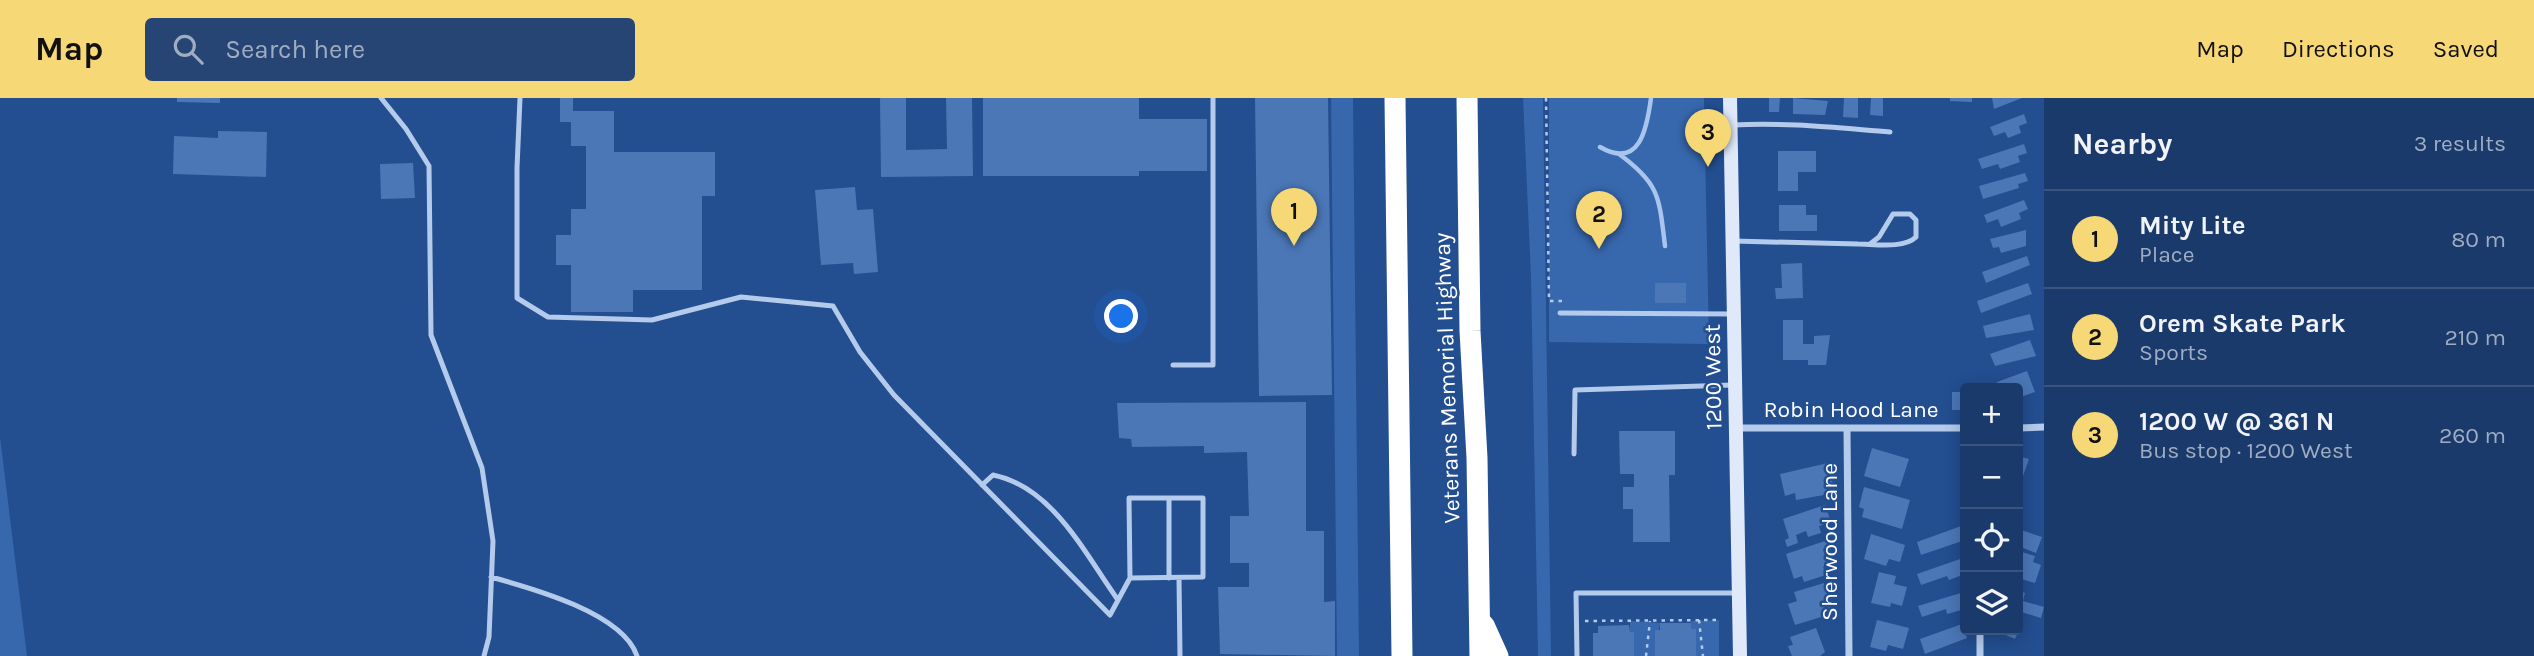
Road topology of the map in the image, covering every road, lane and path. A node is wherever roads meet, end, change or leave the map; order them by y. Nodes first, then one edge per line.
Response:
1 (381, 98) edge
2 (520, 98) edge
3 (1213, 98) edge
4 (1395, 98) edge
5 (1466, 98) edge
6 (1546, 98) edge
7 (1730, 98) edge
8 (1731, 125) junction
9 (1890, 132) dead end
10 (1733, 242) junction
11 (1870, 244) junction
12 (1562, 301) dead end
13 (1560, 313) dead end
14 (1735, 314) junction
15 (1173, 365) dead end
16 (1736, 385) junction
17 (1737, 428) junction
18 (1847, 428) junction
19 (1960, 428) edge
20 (2023, 428) edge
21 (2044, 428) edge
22 (1574, 454) dead end
23 (982, 485) junction
24 (1169, 498) junction
25 (491, 577) junction
26 (1130, 578) junction
27 (1169, 578) junction
28 (1179, 578) junction
29 (1740, 593) junction
30 (1118, 600) junction
31 (1480, 617) junction
32 (1699, 620) junction
33 (1718, 620) dead end
34 (1584, 621) dead end
35 (1650, 621) junction
36 (1980, 635) edge
37 (484, 656) edge
38 (637, 656) edge
39 (1180, 656) edge
40 (1402, 656) edge
41 (1480, 656) edge
42 (1498, 656) edge
43 (1577, 656) edge
44 (1646, 656) edge
45 (1703, 656) edge
46 (1740, 656) edge
47 (1849, 656) edge
48 (1980, 656) edge

1 - 25 lane
2 - 23 lane
3 - 15 lane
4 - 40 highway, Veterans Memorial Highway
5 - 31 highway, Veterans Memorial Highway
6 - 12 path
7 - 8 street, 1200 West
8 - 9 lane
8 - 10 street, 1200 West
10 - 11 lane
10 - 14 street, 1200 West
11 - 11 lane
13 - 14 lane
14 - 16 street, 1200 West
16 - 17 street, 1200 West
16 - 22 lane
17 - 18 street, Robin Hood Lane
17 - 29 street, 1200 West
18 - 19 street, Robin Hood Lane
18 - 47 street, Sherwood Lane
20 - 21 street
23 - 30 lane
23 - 30 lane
24 - 26 lane
24 - 27 lane
24 - 28 lane
25 - 37 lane
25 - 38 lane
26 - 27 lane
26 - 30 lane
27 - 28 lane
28 - 39 lane
29 - 43 lane
29 - 46 street, 1200 West
31 - 41 highway, Veterans Memorial Highway
31 - 42 highway
32 - 33 path
32 - 35 path
32 - 45 path
34 - 35 path
35 - 44 path
36 - 48 street

